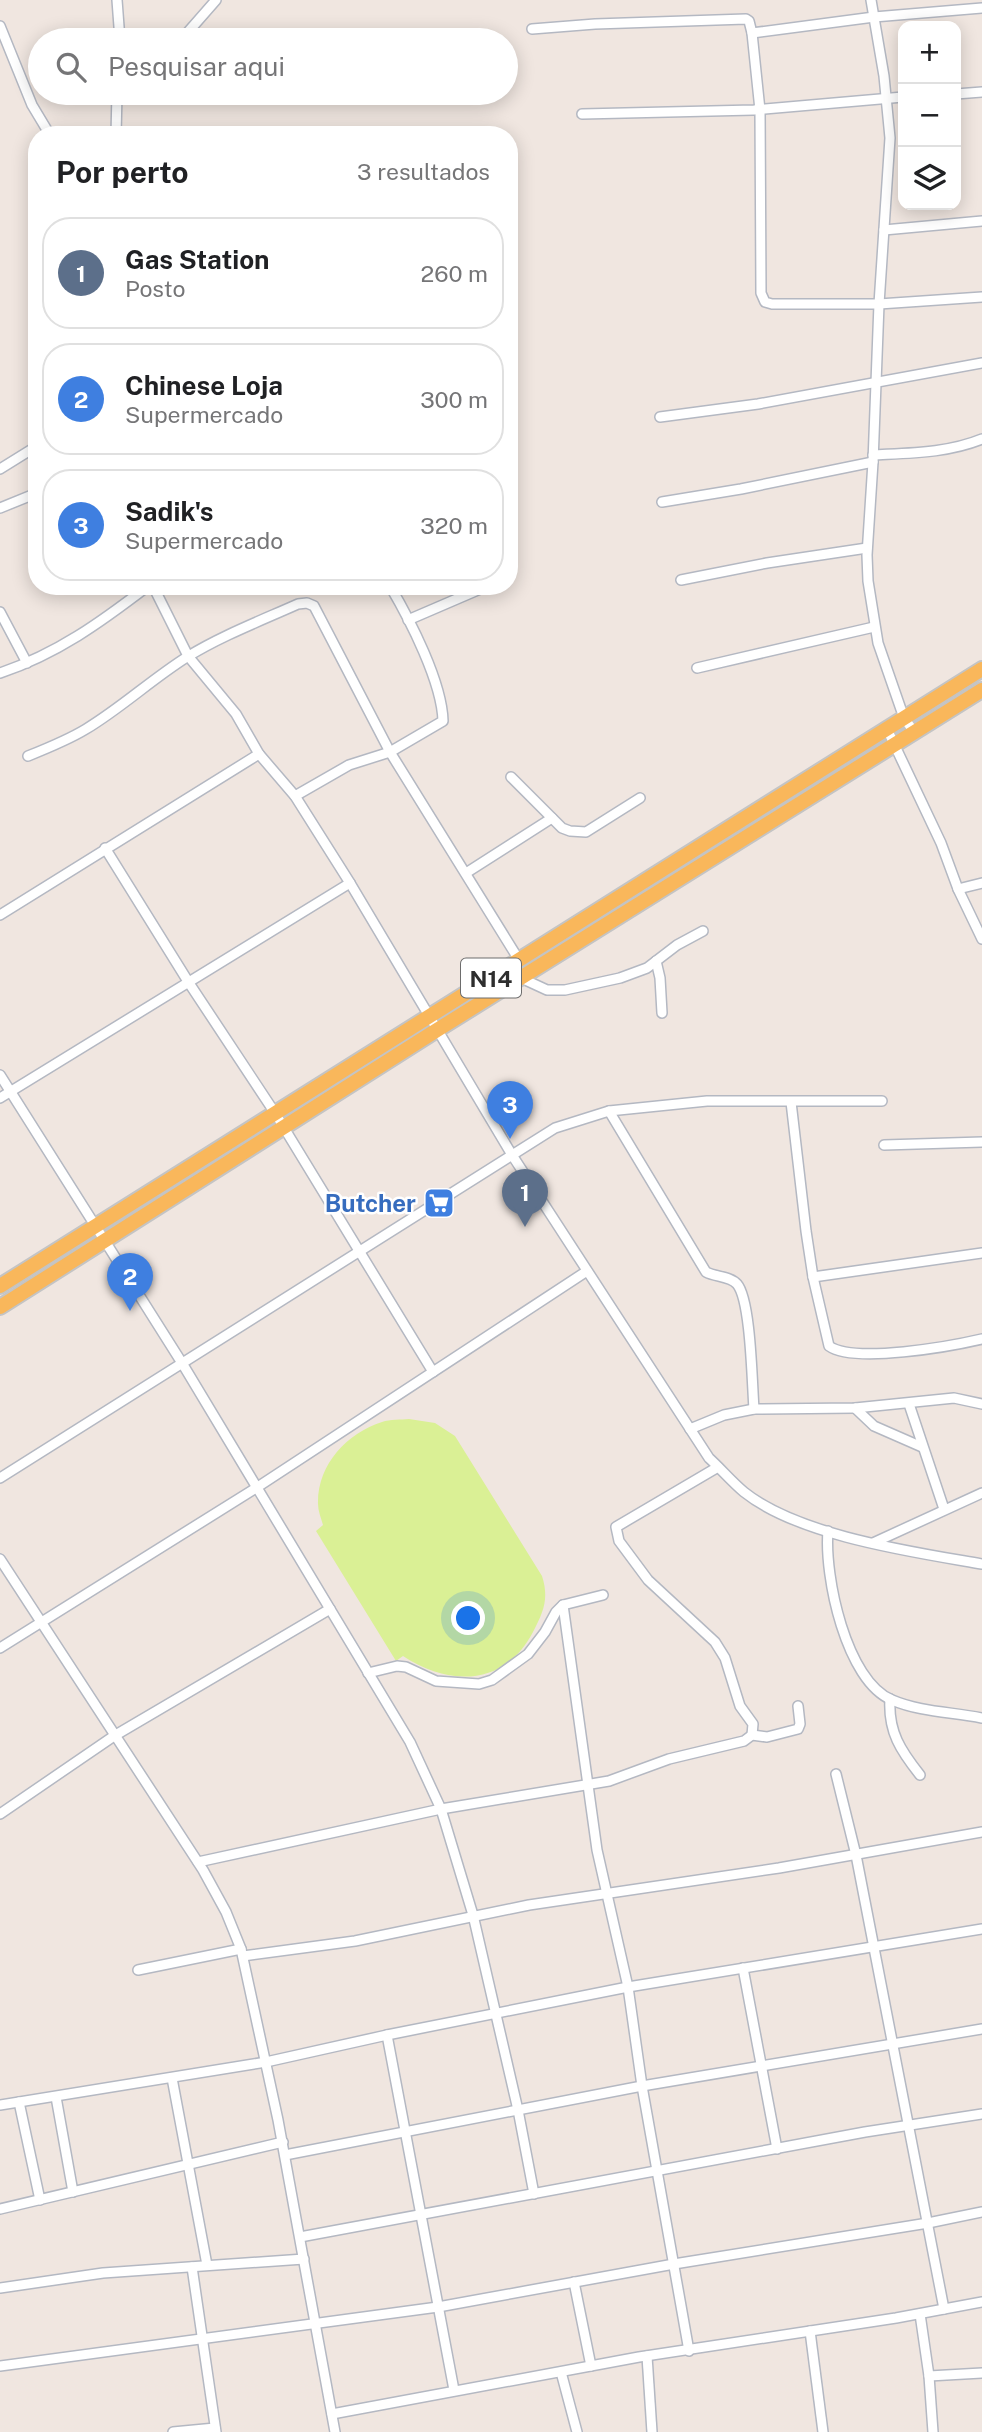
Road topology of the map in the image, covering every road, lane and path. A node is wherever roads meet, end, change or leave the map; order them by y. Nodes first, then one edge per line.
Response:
1 (117, 0) edge
2 (216, 0) edge
3 (871, 0) edge
4 (982, 8) edge
5 (874, 17) junction
6 (0, 26) edge
7 (119, 28) edge
8 (192, 28) edge
9 (532, 29) dead end
10 (752, 33) junction
11 (982, 92) edge
12 (961, 94) edge
13 (28, 95) edge
14 (898, 97) edge
15 (886, 98) junction
16 (32, 105) edge
17 (117, 105) edge
18 (760, 110) junction
19 (582, 114) dead end
20 (45, 126) edge
21 (116, 126) edge
22 (982, 221) edge
23 (884, 230) junction
24 (982, 297) edge
25 (879, 304) junction
26 (982, 363) edge
27 (876, 380) junction
28 (660, 417) dead end
29 (982, 439) edge
30 (28, 452) edge
31 (873, 458) junction
32 (0, 469) edge
33 (28, 497) edge
34 (662, 502) dead end
35 (0, 508) edge
36 (867, 548) junction
37 (681, 580) dead end
38 (139, 595) edge
39 (156, 595) edge
40 (395, 595) edge
41 (465, 595) edge
42 (0, 612) edge
43 (408, 620) junction
44 (874, 627) junction
45 (188, 656) junction
46 (27, 663) junction
47 (697, 668) dead end
48 (982, 669) edge
49 (0, 673) edge
50 (982, 690) edge
51 (904, 718) junction
52 (887, 729) junction
53 (915, 733) junction
54 (895, 744) junction
55 (390, 751) junction
56 (259, 754) junction
57 (28, 756) dead end
58 (511, 778) dead end
59 (295, 796) junction
60 (640, 798) dead end
61 (552, 818) junction
62 (105, 848) junction
63 (466, 873) junction
64 (350, 883) junction
65 (982, 883) edge
66 (958, 888) junction
67 (610, 903) junction
68 (0, 915) edge
69 (619, 917) junction
70 (703, 931) dead end
71 (982, 939) edge
72 (519, 960) junction
73 (656, 961) junction
74 (521, 978) junction
75 (189, 983) junction
76 (662, 1013) dead end
77 (428, 1017) junction
78 (437, 1030) junction
79 (0, 1075) edge
80 (11, 1091) junction
81 (0, 1098) edge
82 (882, 1101) dead end
83 (791, 1102) junction
84 (609, 1111) junction
85 (275, 1113) junction
86 (283, 1128) junction
87 (982, 1142) edge
88 (884, 1144) dead end
89 (512, 1155) junction
90 (95, 1227) junction
91 (104, 1241) junction
92 (360, 1251) junction
93 (982, 1253) edge
94 (587, 1271) junction
95 (813, 1277) junction
96 (0, 1286) edge
97 (0, 1307) edge
98 (982, 1339) edge
99 (182, 1363) junction
100 (433, 1372) junction
101 (909, 1404) junction
102 (982, 1404) edge
103 (855, 1408) junction
104 (754, 1409) junction
105 (690, 1429) junction
106 (922, 1447) junction
107 (718, 1467) junction
108 (0, 1478) edge
109 (256, 1488) junction
110 (982, 1493) edge
111 (944, 1509) junction
112 (828, 1531) junction
113 (873, 1543) junction
114 (0, 1559) edge
115 (982, 1564) edge
116 (603, 1595) dead end
117 (563, 1605) junction
118 (330, 1609) junction
119 (40, 1623) junction
120 (0, 1648) edge
121 (368, 1673) junction
122 (890, 1699) junction
123 (798, 1706) dead end
124 (982, 1718) edge
125 (752, 1735) junction
126 (114, 1736) junction
127 (836, 1774) dead end
128 (920, 1775) dead end
129 (586, 1784) junction
130 (441, 1809) junction
131 (0, 1814) edge
132 (982, 1832) edge
133 (856, 1855) junction
134 (198, 1862) junction
135 (607, 1892) junction
136 (473, 1915) junction
137 (982, 1929) edge
138 (873, 1946) junction
139 (242, 1952) junction
140 (743, 1968) junction
141 (138, 1970) dead end
142 (628, 1987) junction
143 (497, 2014) junction
144 (982, 2029) edge
145 (387, 2035) junction
146 (893, 2044) junction
147 (266, 2062) junction
148 (761, 2067) junction
149 (172, 2078) junction
150 (642, 2086) junction
151 (56, 2096) junction
152 (19, 2102) junction
153 (0, 2105) edge
154 (518, 2110) junction
155 (982, 2114) edge
156 (910, 2125) junction
157 (405, 2132) junction
158 (282, 2142) junction
159 (777, 2148) junction
160 (285, 2155) junction
161 (190, 2163) junction
162 (657, 2171) junction
163 (73, 2192) junction
164 (534, 2194) junction
165 (40, 2200) junction
166 (0, 2209) edge
167 (982, 2212) edge
168 (421, 2216) junction
169 (928, 2223) junction
170 (300, 2237) junction
171 (304, 2259) junction
172 (674, 2264) junction
173 (207, 2265) junction
174 (192, 2267) junction
175 (574, 2282) junction
176 (0, 2288) edge
177 (982, 2302) edge
178 (438, 2308) junction
179 (944, 2309) junction
180 (920, 2314) junction
181 (316, 2323) junction
182 (810, 2331) junction
183 (203, 2339) junction
184 (689, 2351) junction
185 (647, 2356) junction
186 (0, 2366) edge
187 (591, 2366) junction
188 (561, 2372) junction
189 (982, 2373) edge
190 (929, 2376) junction
191 (454, 2390) junction
192 (332, 2414) junction
193 (216, 2430) edge
194 (173, 2432) edge
195 (335, 2432) edge
196 (578, 2432) edge
197 (652, 2432) edge
198 (822, 2432) edge
199 (933, 2432) edge

1 - 7 street
2 - 8 street
3 - 5 street
4 - 5 street
5 - 10 street
5 - 15 street
6 - 13 street
9 - 10 street
10 - 18 street
11 - 12 street
14 - 15 street
15 - 18 street
15 - 23 street
16 - 20 street
17 - 21 street
18 - 19 street
18 - 25 street
22 - 23 street
23 - 25 street
24 - 25 street
25 - 27 street
26 - 27 street
27 - 28 street
27 - 31 street
29 - 31 street
30 - 32 street
31 - 34 street
31 - 36 street
33 - 35 street
36 - 37 street
36 - 44 street
38 - 46 street
39 - 45 street
40 - 43 street
41 - 43 street
42 - 46 street
43 - 55 street
44 - 47 street
44 - 51 street
45 - 55 street
45 - 56 street
45 - 57 street
46 - 49 street
48 - 51 main road, N14
50 - 53 main road, N14
51 - 52 main road, N14
51 - 53 street
52 - 54 street
52 - 67 main road, N14
53 - 54 main road, N14
54 - 66 street
54 - 69 main road, N14
55 - 59 street
55 - 63 street
56 - 59 street
56 - 62 street
58 - 61 street
59 - 64 street
60 - 61 street
61 - 63 street
62 - 68 street
62 - 75 street
63 - 72 street
64 - 75 street
64 - 77 street
65 - 66 street
66 - 71 street
67 - 69 main road
67 - 72 main road, N14
69 - 74 main road, N14
70 - 73 street
72 - 77 main road, N14
73 - 74 street
73 - 76 street
74 - 78 main road, N14
75 - 80 street
75 - 85 street
77 - 78 street
77 - 85 main road, N14
78 - 86 main road, N14
78 - 89 street
79 - 80 street
80 - 81 street
80 - 90 street
82 - 83 street
83 - 84 street
83 - 95 street
84 - 89 street
84 - 104 street
85 - 86 street
85 - 90 main road, N14
86 - 91 main road, N14
86 - 92 street
87 - 88 street
89 - 92 street
89 - 94 street
90 - 91 street
90 - 96 main road, N14
91 - 97 main road, N14
91 - 99 street
92 - 99 street
92 - 100 street
93 - 95 street
94 - 100 street
94 - 105 street
95 - 98 street
99 - 108 street
99 - 109 street
100 - 109 street
101 - 102 street
101 - 103 street
101 - 106 street
103 - 104 street
103 - 106 street
104 - 105 street
105 - 107 street
106 - 111 street
107 - 112 street
107 - 125 street
109 - 118 street
109 - 119 street
110 - 111 street
111 - 113 street
112 - 113 street
112 - 122 street
113 - 115 street
114 - 119 street
116 - 117 street
117 - 121 street
117 - 129 street
118 - 121 street
118 - 126 street
119 - 120 street
119 - 126 street
121 - 130 street
122 - 124 street
122 - 128 street
123 - 125 street
125 - 129 street
126 - 131 street
126 - 134 street
127 - 133 street
129 - 130 street
129 - 135 street
130 - 134 street
130 - 136 street
132 - 133 street
133 - 135 street
133 - 138 street
134 - 139 street
135 - 136 street
135 - 142 street
136 - 139 street
136 - 143 street
137 - 138 street
138 - 140 street
138 - 146 street
139 - 141 street
139 - 147 street
140 - 142 street
140 - 148 street
142 - 143 street
142 - 150 street
143 - 145 street
143 - 154 street
144 - 146 street
145 - 147 street
145 - 157 street
146 - 148 street
146 - 156 street
147 - 149 street
147 - 158 street
148 - 150 street
148 - 159 street
149 - 151 street
149 - 161 street
150 - 154 street
150 - 162 street
151 - 152 street
151 - 163 street
152 - 153 street
152 - 165 street
154 - 157 street
154 - 164 street
155 - 156 street
156 - 159 street
156 - 169 street
157 - 160 street
157 - 168 street
158 - 160 street
158 - 161 street
159 - 162 street
160 - 170 street
161 - 163 street
161 - 173 street
162 - 164 street
162 - 172 street
163 - 165 street
164 - 168 street
165 - 166 street
167 - 169 street
168 - 170 street
168 - 178 street
169 - 172 street
169 - 179 street
170 - 171 street
171 - 173 street
171 - 181 street
172 - 175 street
172 - 184 street
173 - 174 street
174 - 176 street
174 - 183 street
175 - 178 street
175 - 187 street
177 - 179 street
178 - 181 street
178 - 191 street
179 - 180 street
180 - 182 street
180 - 190 street
181 - 183 street
181 - 192 street
182 - 184 street
182 - 198 street
183 - 186 street
183 - 193 street
184 - 185 street
185 - 187 street
185 - 197 street
187 - 188 street
188 - 191 street
188 - 196 street
189 - 190 street
190 - 199 street
191 - 192 street
192 - 195 street
193 - 194 street

